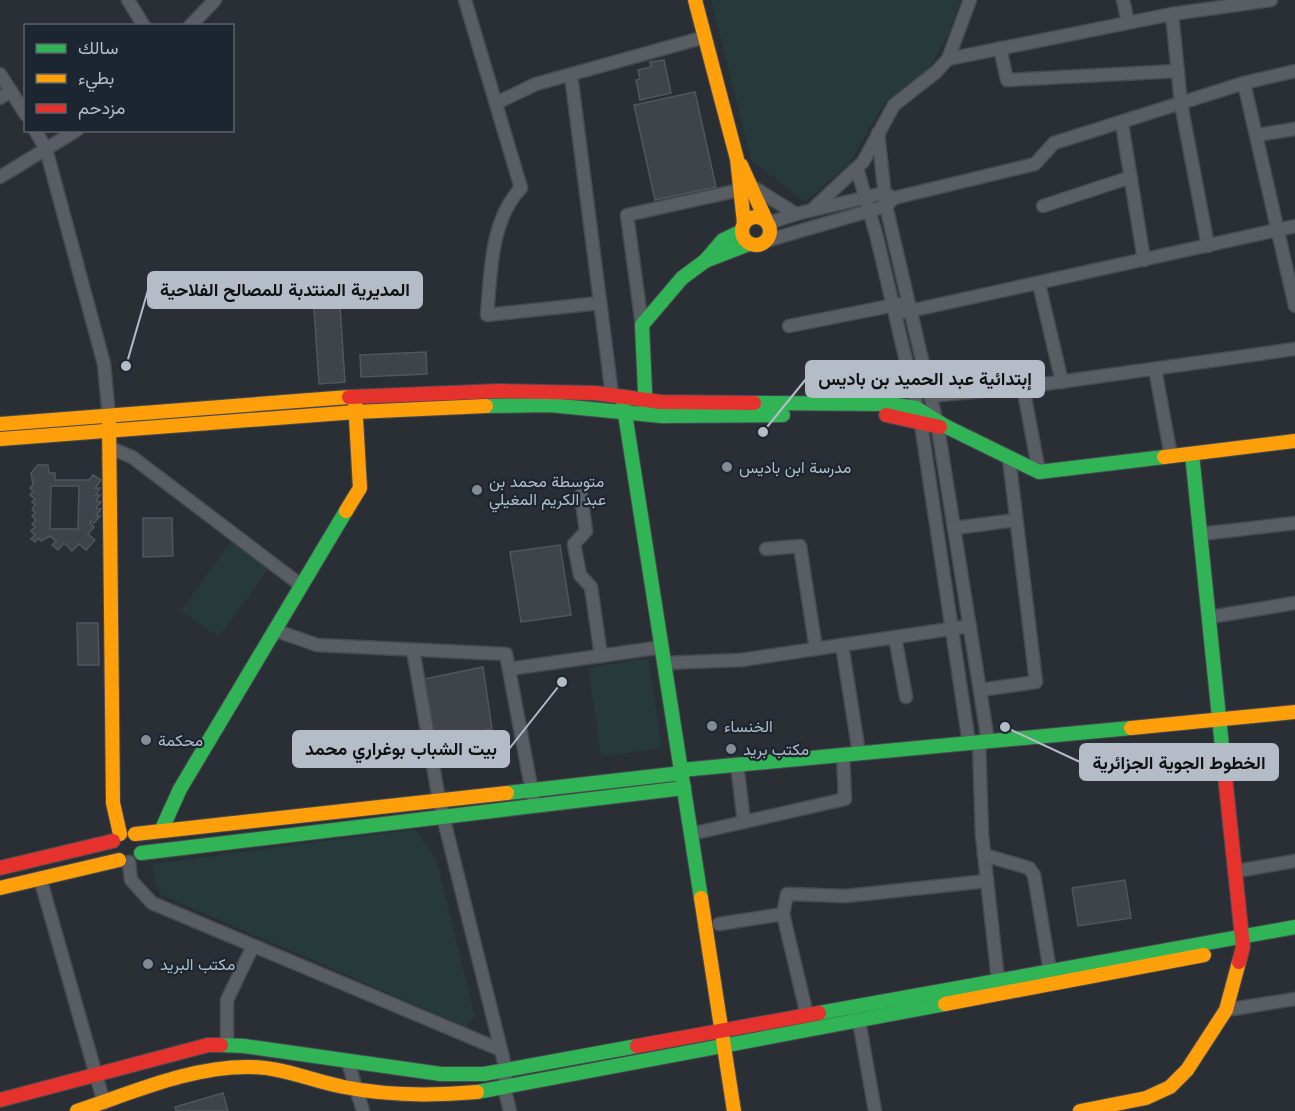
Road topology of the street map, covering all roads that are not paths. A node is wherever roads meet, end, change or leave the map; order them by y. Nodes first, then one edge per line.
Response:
1 (128, 0) edge
2 (215, 0) edge
3 (465, 0) edge
4 (695, 0) edge
5 (970, 0) edge
6 (1123, 0) edge
7 (1271, 0) edge
8 (1172, 14) junction
9 (1128, 22) junction
10 (143, 24) edge
11 (192, 24) edge
12 (705, 37) junction
13 (1000, 48) junction
14 (948, 59) junction
15 (1178, 71) junction
16 (1295, 71) edge
17 (0, 74) edge
18 (571, 75) junction
19 (1244, 83) junction
20 (5, 95) edge
21 (496, 103) junction
22 (1181, 104) junction
23 (24, 113) edge
24 (1122, 124) junction
25 (1295, 129) edge
26 (36, 132) edge
27 (74, 132) edge
28 (878, 133) junction
29 (1257, 135) junction
30 (46, 149) junction
31 (857, 168) junction
32 (0, 177) edge
33 (1131, 177) junction
34 (746, 188) junction
35 (865, 197) junction
36 (888, 199) junction
37 (1043, 206) dead end
38 (811, 210) junction
39 (869, 212) junction
40 (796, 214) junction
41 (768, 222) junction
42 (1295, 226) edge
43 (743, 227) junction
44 (1278, 230) junction
45 (769, 240) junction
46 (749, 244) junction
47 (1208, 246) junction
48 (1144, 260) junction
49 (705, 261) junction
50 (1039, 284) junction
51 (600, 303) junction
52 (1295, 306) edge
53 (910, 307) junction
54 (894, 310) junction
55 (642, 325) junction
56 (789, 326) dead end
57 (1295, 349) edge
58 (1155, 369) junction
59 (1062, 382) junction
60 (1023, 387) junction
61 (617, 396) junction
62 (930, 396) junction
63 (354, 397) junction
64 (646, 407) junction
65 (916, 408) junction
66 (356, 412) junction
67 (625, 412) junction
68 (109, 417) junction
69 (0, 424) edge
70 (921, 424) junction
71 (940, 424) junction
72 (110, 432) junction
73 (0, 439) edge
74 (1295, 441) edge
75 (110, 448) junction
76 (1192, 454) junction
77 (1171, 456) junction
78 (1009, 458) junction
79 (1039, 472) junction
80 (581, 495) dead end
81 (1016, 520) junction
82 (1295, 523) edge
83 (955, 528) junction
84 (1201, 534) junction
85 (766, 549) dead end
86 (302, 586) junction
87 (1295, 603) edge
88 (1210, 617) junction
89 (970, 626) junction
90 (952, 629) junction
91 (274, 630) junction
92 (895, 637) junction
93 (842, 645) junction
94 (662, 647) junction
95 (816, 649) junction
96 (413, 650) junction
97 (601, 656) junction
98 (664, 663) junction
99 (509, 669) junction
100 (980, 690) junction
101 (906, 697) dead end
102 (1295, 712) edge
103 (1221, 719) junction
104 (979, 742) junction
105 (859, 753) junction
106 (843, 754) junction
107 (737, 764) junction
108 (681, 771) junction
109 (684, 788) junction
110 (532, 790) junction
111 (440, 800) junction
112 (535, 806) junction
113 (443, 817) junction
114 (744, 822) junction
115 (161, 831) junction
116 (135, 834) junction
117 (691, 834) junction
118 (116, 838) junction
119 (141, 853) junction
120 (984, 855) junction
121 (124, 861) junction
122 (1295, 861) edge
123 (0, 868) edge
124 (1237, 871) junction
125 (40, 878) junction
126 (987, 881) junction
127 (0, 888) edge
128 (783, 914) junction
129 (720, 924) dead end
130 (1295, 927) edge
131 (1295, 938) edge
132 (1244, 942) junction
133 (253, 945) junction
134 (1050, 971) junction
135 (998, 980) junction
136 (1295, 999) edge
137 (1226, 1010) junction
138 (858, 1013) junction
139 (807, 1015) junction
140 (722, 1031) junction
141 (226, 1044) junction
142 (724, 1045) junction
143 (244, 1046) junction
144 (501, 1050) junction
145 (348, 1062) junction
146 (244, 1068) junction
147 (506, 1070) junction
148 (96, 1074) junction
149 (441, 1074) junction
150 (504, 1087) junction
151 (356, 1089) junction
152 (441, 1096) junction
153 (0, 1100) edge
154 (104, 1103) junction
155 (77, 1111) edge
156 (363, 1111) edge
157 (510, 1111) edge
158 (735, 1111) edge
159 (874, 1111) edge
160 (1080, 1111) edge

1 - 10 street
2 - 11 street
3 - 21 street
4 - 12 main road
5 - 14 street
6 - 9 street
7 - 8 street
8 - 9 street
8 - 15 street
9 - 13 street
12 - 18 street
12 - 34 main road
13 - 14 street
13 - 15 street
14 - 28 street
15 - 22 street
16 - 19 street
17 - 20 street
18 - 21 street
18 - 51 street
19 - 22 street
19 - 29 street
20 - 23 street
21 - 51 street
22 - 24 street
22 - 47 street
24 - 33 street
24 - 36 street
25 - 29 street
26 - 30 street
27 - 30 street
28 - 31 street
28 - 36 street
29 - 44 street
30 - 32 street
30 - 68 street
31 - 35 street
31 - 38 street
33 - 37 street
33 - 48 street
34 - 40 street
34 - 41 main road
34 - 43 main road
34 - 55 street
35 - 36 street
35 - 38 street
35 - 39 street
36 - 39 street
36 - 53 street
38 - 40 street
39 - 45 street
39 - 54 street
40 - 41 street
41 - 43 main road
41 - 45 main road
42 - 44 street
43 - 46 main road
43 - 49 main road
44 - 47 street
44 - 52 street
45 - 46 main road
46 - 49 main road
47 - 48 street
48 - 50 street
49 - 55 main road
50 - 53 street
50 - 59 street
51 - 61 street
53 - 54 street
53 - 62 street
54 - 56 street
54 - 65 street
55 - 64 main road
57 - 58 street
58 - 59 street
58 - 77 street
59 - 60 street
60 - 62 street
60 - 79 street
61 - 63 main road
61 - 64 main road
61 - 67 main road
62 - 71 street
63 - 66 main road
63 - 68 main road
64 - 65 main road
64 - 67 main road
64 - 70 main road
65 - 70 street
65 - 71 main road
66 - 67 main road
66 - 72 main road
66 - 86 main road
67 - 94 main road
68 - 69 main road
68 - 72 main road
70 - 71 main road
70 - 90 street
71 - 78 main road
71 - 83 street
72 - 73 main road
72 - 75 main road
74 - 76 main road
75 - 86 street
75 - 118 main road
76 - 77 main road
76 - 84 main road
77 - 79 main road
78 - 79 main road
78 - 81 street
80 - 97 street
81 - 83 street
81 - 100 street
82 - 84 street
83 - 89 street
84 - 88 main road
85 - 95 street
86 - 91 main road
87 - 88 street
88 - 103 main road
89 - 90 street
89 - 100 street
90 - 92 street
90 - 104 street
91 - 96 street
91 - 115 main road
92 - 93 street
92 - 101 street
93 - 95 street
93 - 105 street
94 - 97 street
94 - 98 main road
95 - 98 street
96 - 99 street
96 - 111 street
97 - 99 street
98 - 108 main road
99 - 110 street
100 - 104 street
102 - 103 main road
103 - 104 main road
103 - 124 main road
104 - 105 main road
104 - 120 street
105 - 106 main road
106 - 107 main road
106 - 114 street
107 - 108 main road
107 - 114 street
108 - 109 main road
108 - 110 main road
109 - 112 main road
109 - 117 main road
110 - 111 main road
110 - 112 street
111 - 113 street
111 - 115 main road
112 - 113 main road
113 - 119 main road
113 - 144 street
114 - 117 street
115 - 116 main road
116 - 118 main road
116 - 119 main road
117 - 140 main road
118 - 121 main road
118 - 123 main road
119 - 121 main road
120 - 126 street
120 - 134 street
121 - 125 main road
121 - 133 street
122 - 124 street
124 - 132 main road
125 - 127 main road
125 - 148 street
126 - 128 street
126 - 135 street
128 - 129 street
128 - 139 street
130 - 132 main road
131 - 132 main road
132 - 134 main road
132 - 137 main road
132 - 138 main road
133 - 141 street
133 - 144 street
134 - 135 main road
135 - 138 main road
136 - 137 street
137 - 160 main road
138 - 139 main road
138 - 142 main road
138 - 159 street
139 - 140 main road
140 - 142 main road
140 - 147 main road
141 - 143 main road
141 - 148 main road
142 - 150 main road
142 - 158 main road
143 - 145 main road
143 - 146 main road
144 - 147 street
145 - 149 main road
145 - 151 street
146 - 151 main road
146 - 154 main road
147 - 149 main road
147 - 150 street
148 - 153 main road
148 - 154 street
149 - 152 main road
150 - 152 main road
150 - 157 street
151 - 152 main road
151 - 156 street
154 - 155 main road

